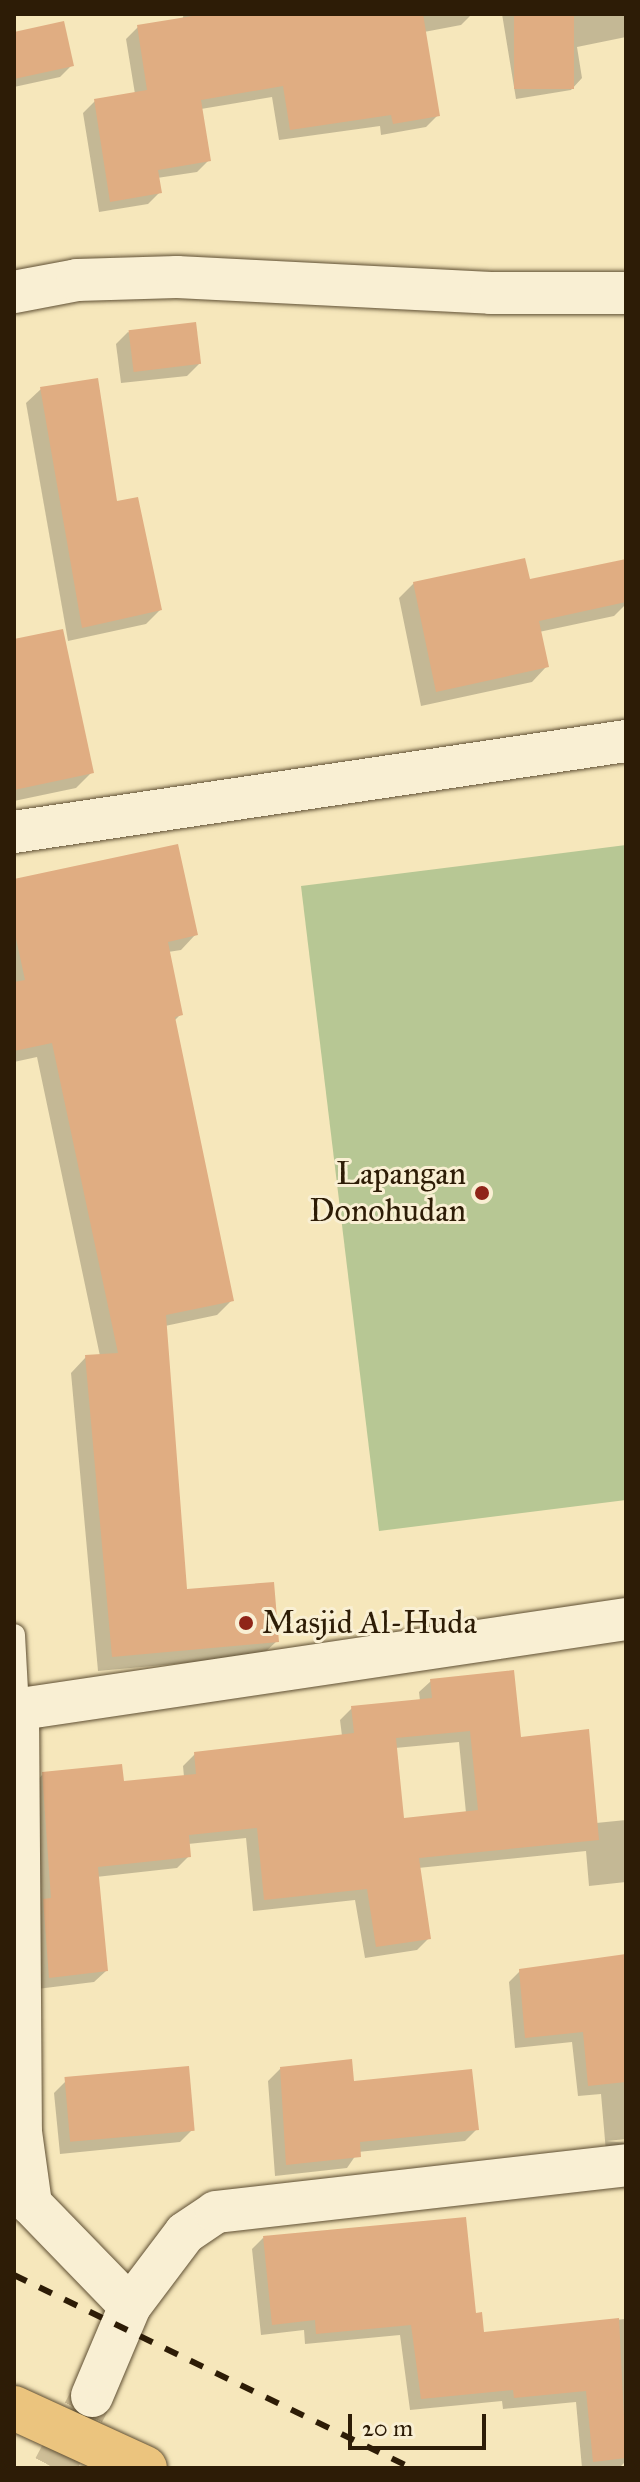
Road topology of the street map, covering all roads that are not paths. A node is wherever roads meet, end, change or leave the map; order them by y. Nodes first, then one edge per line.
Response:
1 (14, 292) edge
2 (626, 293) edge
3 (626, 741) edge
4 (14, 832) edge
5 (626, 1619) edge
6 (14, 1635) edge
7 (16, 1710) edge
8 (626, 2165) edge
9 (130, 2306) junction
10 (92, 2396) tunnel mouth
11 (14, 2408) edge
12 (145, 2468) edge

1 - 2 street
3 - 4 street
5 - 7 street
6 - 7 lane
7 - 9 street
8 - 9 street
9 - 10 street
11 - 12 highway

